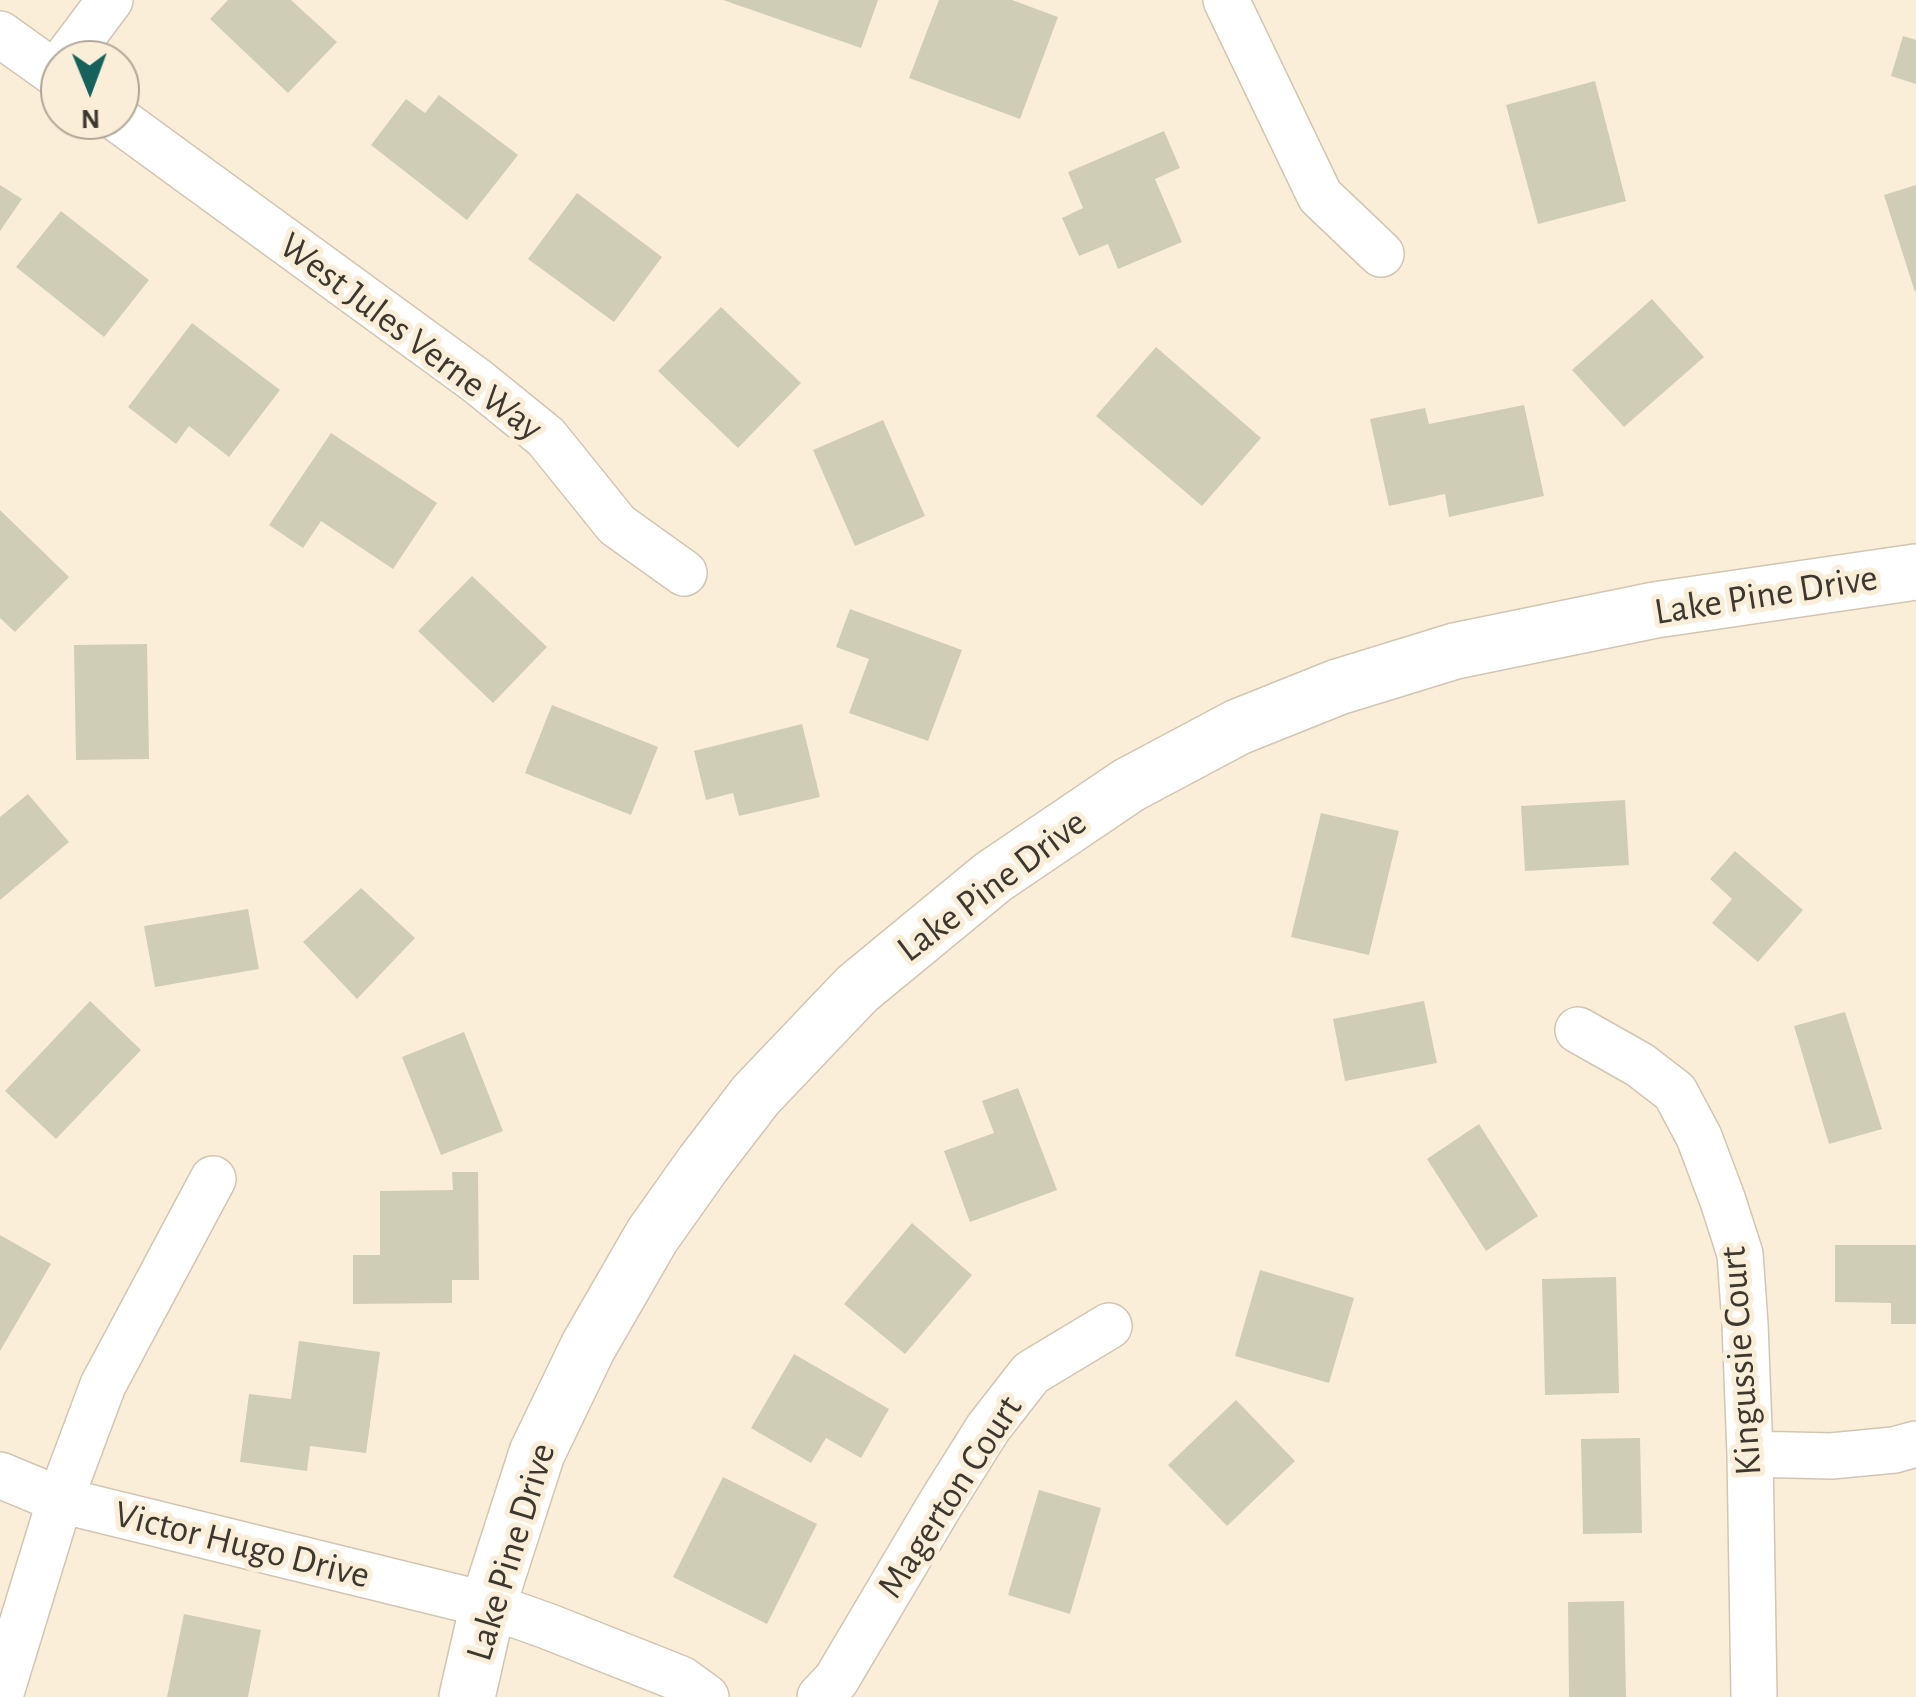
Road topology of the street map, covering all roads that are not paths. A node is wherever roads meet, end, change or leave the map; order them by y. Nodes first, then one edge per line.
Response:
1 (110, 0) edge
2 (1226, 0) edge
3 (0, 34) edge
4 (81, 40) edge
5 (40, 57) edge
6 (140, 135) edge
7 (1381, 254) dead end
8 (1916, 572) edge
9 (684, 573) dead end
10 (1578, 1030) dead end
11 (213, 1179) dead end
12 (1109, 1326) dead end
13 (1916, 1444) edge
14 (1750, 1454) junction
15 (0, 1475) edge
16 (60, 1500) junction
17 (488, 1605) junction
18 (0, 1696) edge
19 (467, 1697) edge
20 (706, 1697) edge
21 (820, 1697) edge
22 (1754, 1697) edge

1 - 4 street
2 - 7 street
3 - 5 street
6 - 9 street, West Jules Verne Way
8 - 17 main road, Lake Pine Drive
10 - 14 street, Kingussie Court
11 - 16 street
12 - 21 street, Magerton Court
13 - 14 street
14 - 22 street, Kingussie Court
15 - 16 street, Victor Hugo Drive
16 - 17 street, Victor Hugo Drive
16 - 18 street
17 - 19 main road, Lake Pine Drive
17 - 20 street, Victor Hugo Drive

